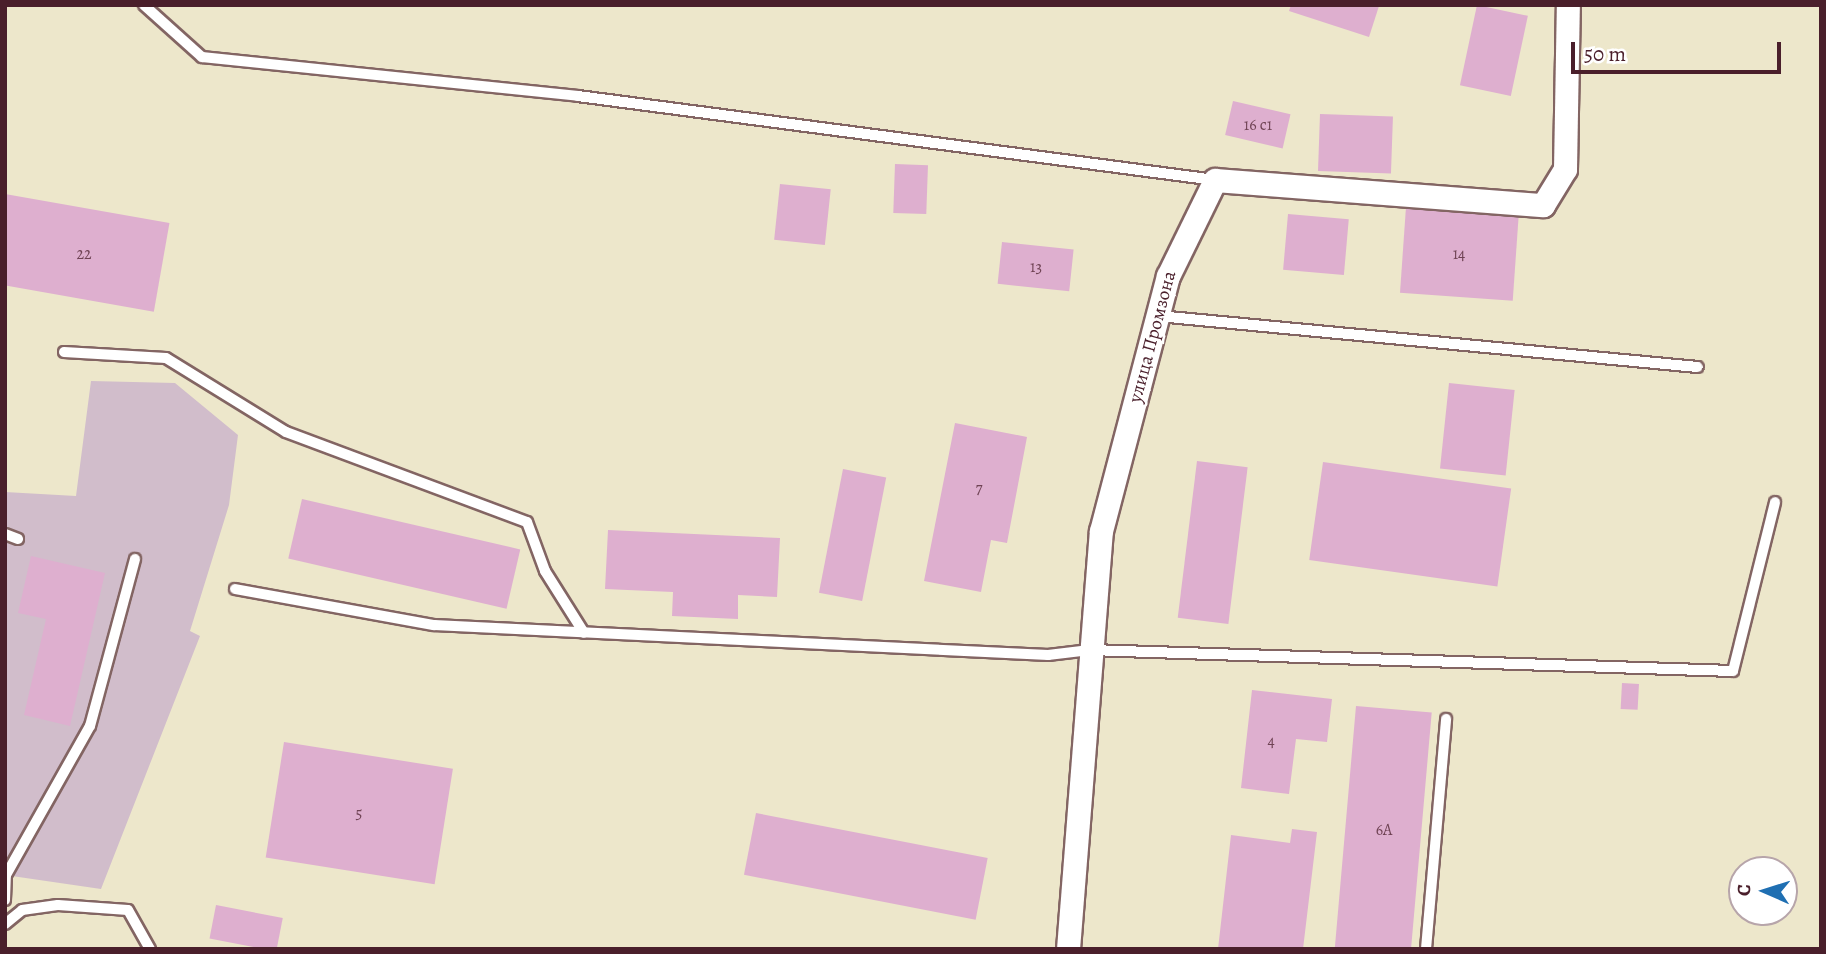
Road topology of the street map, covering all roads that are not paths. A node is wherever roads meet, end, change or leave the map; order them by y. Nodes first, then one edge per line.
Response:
1 (144, 5) edge
2 (1569, 5) edge
3 (1215, 180) junction
4 (1158, 316) junction
5 (64, 352) dead end
6 (1698, 367) dead end
7 (1775, 502) dead end
8 (5, 534) edge
9 (18, 539) dead end
10 (135, 559) dead end
11 (235, 589) dead end
12 (584, 633) junction
13 (1090, 650) junction
14 (1446, 719) dead end
15 (5, 900) edge
16 (5, 924) edge
17 (150, 949) edge
18 (1068, 949) edge
19 (1426, 949) edge

1 - 3 lane
2 - 3 street
3 - 4 street, улица Промзона
4 - 6 lane
4 - 13 street, улица Промзона
5 - 12 lane
7 - 13 lane
8 - 9 lane
10 - 15 lane
11 - 12 lane
12 - 13 lane
13 - 18 street, улица Промзона
14 - 19 lane
16 - 17 lane

